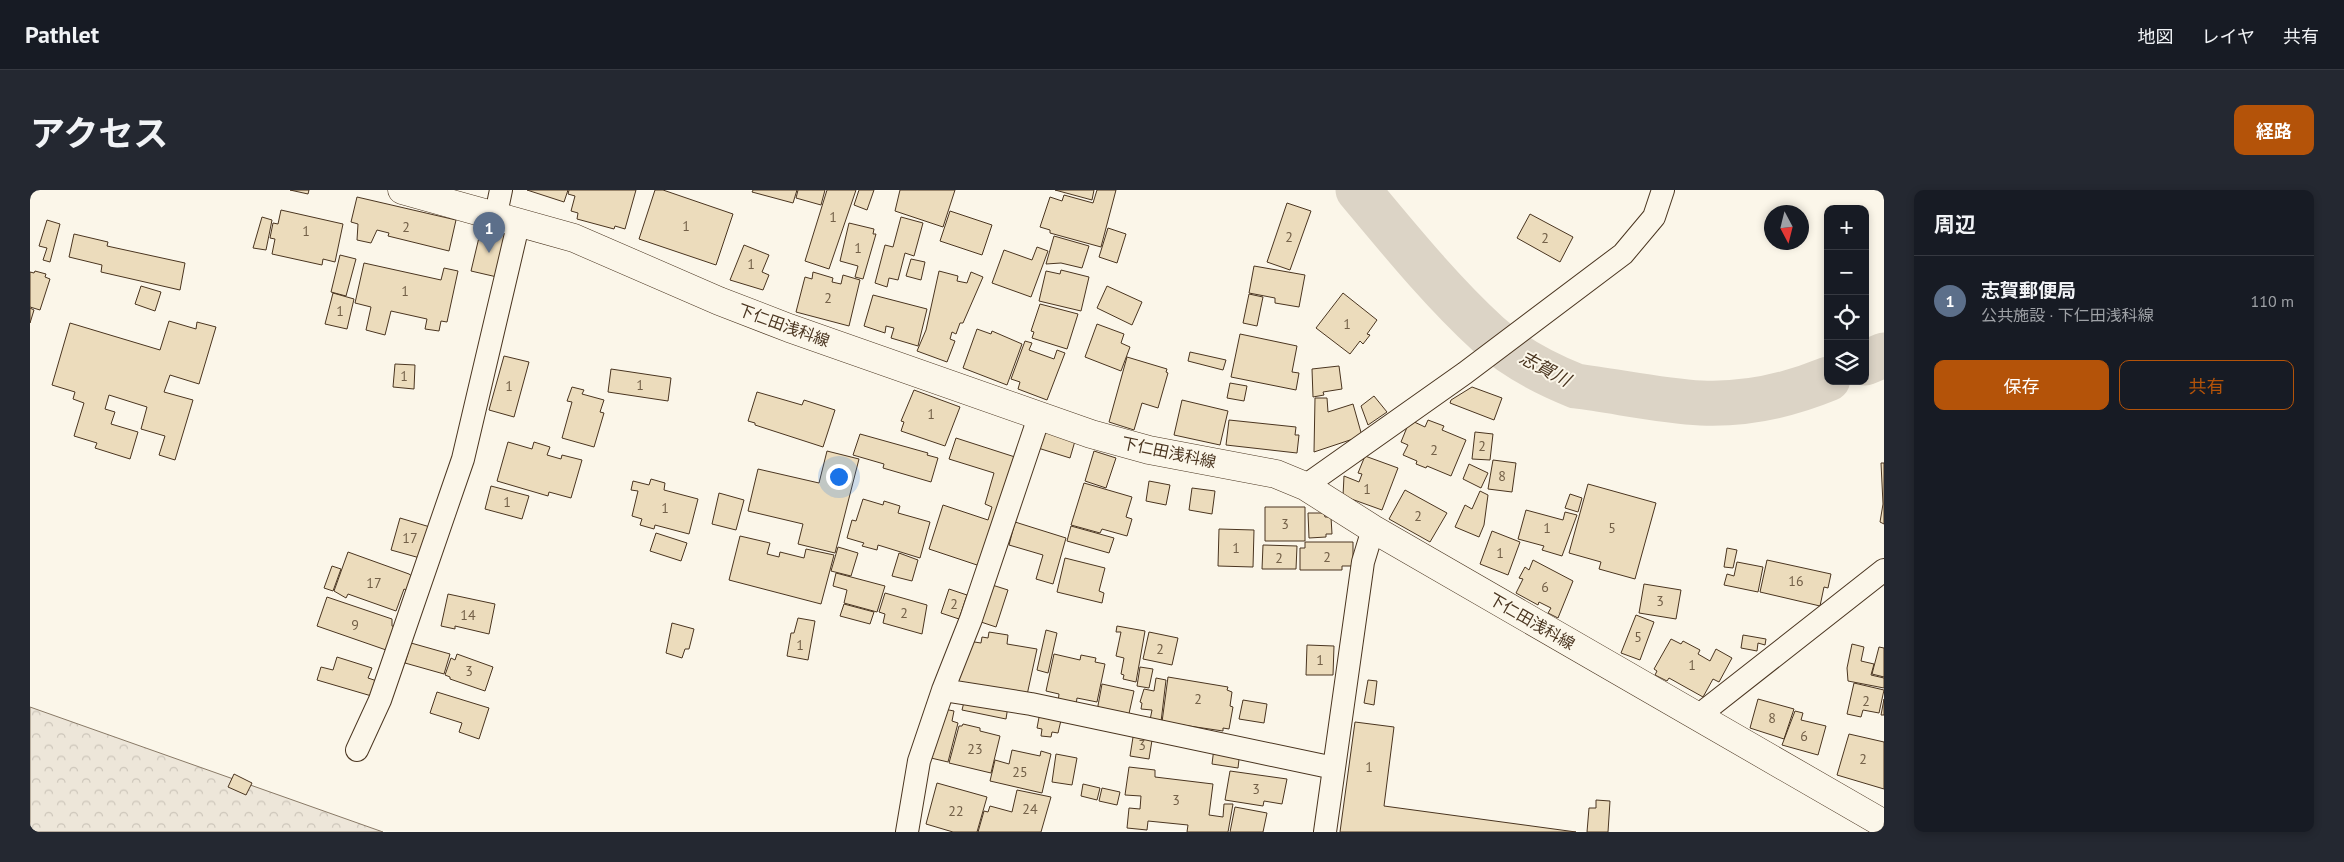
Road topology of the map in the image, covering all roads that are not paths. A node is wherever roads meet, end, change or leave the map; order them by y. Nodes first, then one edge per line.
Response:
1 (402, 190) edge
2 (1663, 190) edge
3 (505, 208) edge
4 (1039, 417) junction
5 (1305, 486) junction
6 (1373, 529) junction
7 (1884, 570) edge
8 (943, 690) junction
9 (1698, 716) junction
10 (357, 750) dead end
11 (1334, 768) junction
12 (1884, 824) edge
13 (907, 832) edge
14 (1325, 832) edge

1 - 3 main road, 下仁田浅科線
2 - 5 street
3 - 4 main road, 下仁田浅科線
3 - 10 street
4 - 5 main road, 下仁田浅科線
4 - 8 street
5 - 6 main road, 下仁田浅科線
6 - 9 main road, 下仁田浅科線
6 - 11 street
7 - 9 street
8 - 11 street
8 - 13 street
9 - 12 main road, 下仁田浅科線
11 - 14 street

